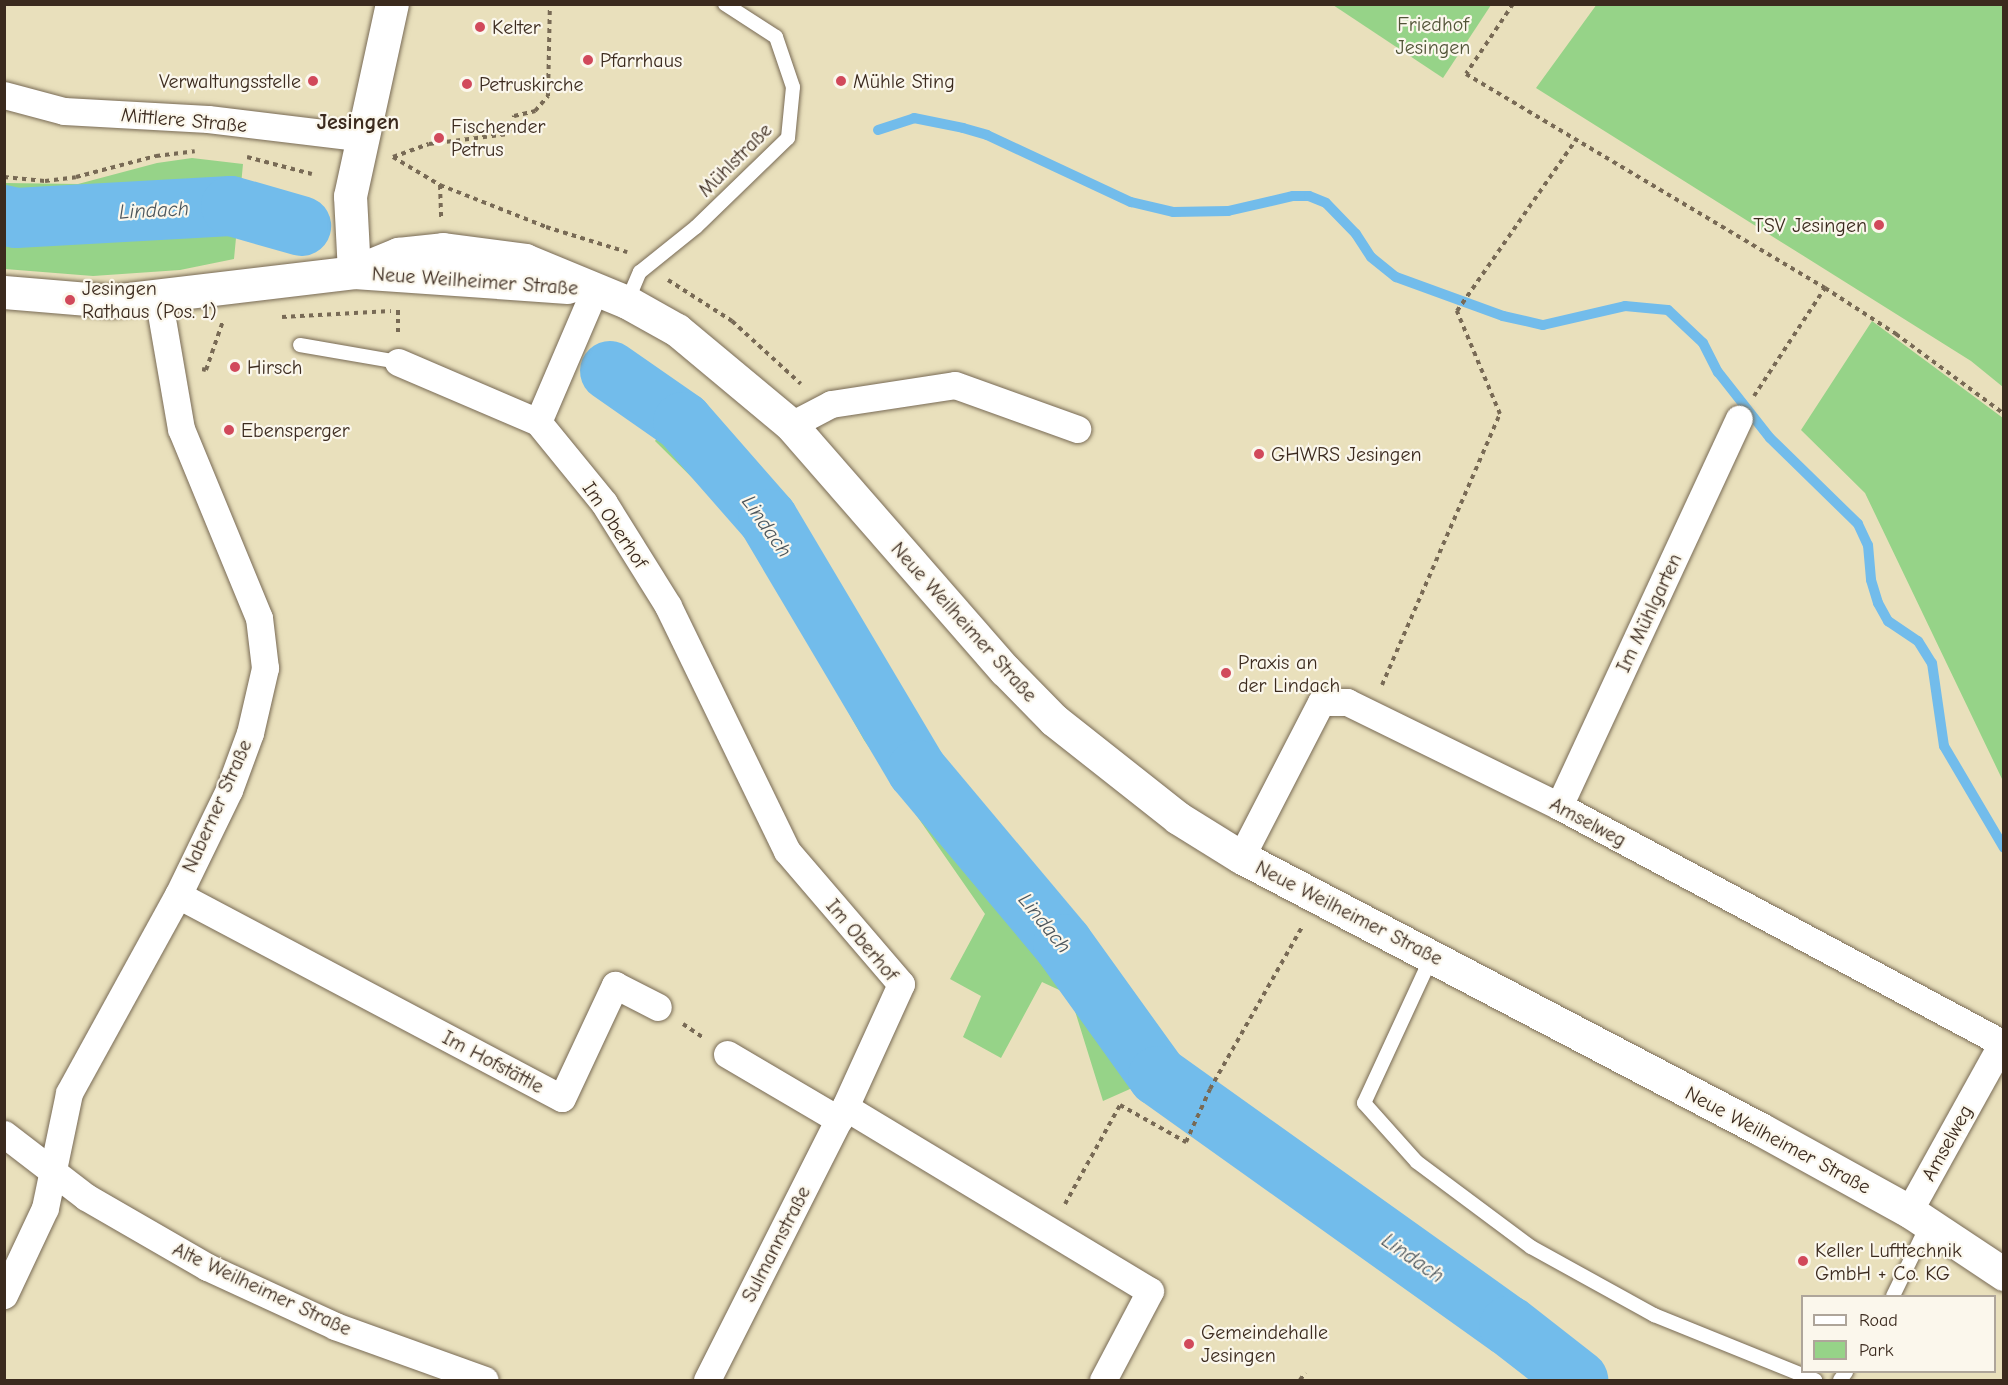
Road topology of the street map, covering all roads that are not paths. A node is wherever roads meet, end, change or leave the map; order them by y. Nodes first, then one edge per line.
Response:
1 (392, 4) edge
2 (725, 4) edge
3 (4, 95) edge
4 (364, 138) junction
5 (354, 272) junction
6 (596, 289) junction
7 (4, 292) edge
8 (158, 296) junction
9 (627, 302) junction
10 (300, 345) dead end
11 (398, 362) joint
12 (1738, 419) dead end
13 (538, 422) junction
14 (790, 425) junction
15 (1077, 429) dead end
16 (1559, 806) junction
17 (1241, 857) junction
18 (178, 895) junction
19 (1432, 956) junction
20 (658, 1007) road end
21 (2003, 1044) edge
22 (728, 1054) road end
23 (842, 1114) junction
24 (4, 1134) edge
25 (52, 1171) junction
26 (1919, 1218) junction
27 (2004, 1274) edge
28 (4, 1295) edge
29 (1893, 1295) edge
30 (411, 1369) edge
31 (485, 1380) edge
32 (708, 1380) edge
33 (1103, 1380) edge
34 (1815, 1380) edge

1 - 4 main road
2 - 9 lane, Mühlstraße
3 - 4 street, Mittlere Straße
4 - 5 main road
5 - 6 main road, Neue Weilheimer Straße
5 - 8 main road, Neue Weilheimer Straße
6 - 9 main road, Neue Weilheimer Straße
6 - 13 street
7 - 8 main road, Neue Weilheimer Straße
8 - 18 street, Naberner Straße
9 - 14 main road, Neue Weilheimer Straße
10 - 11 lane
11 - 13 street, Im Oberhof
12 - 16 street, Im Mühlgarten
13 - 23 street, Im Oberhof
14 - 15 street
14 - 17 main road, Neue Weilheimer Straße
16 - 17 street, Amselweg
16 - 21 street, Amselweg
17 - 19 main road, Neue Weilheimer Straße
18 - 20 street, Im Hofstättle
18 - 25 street, Naberner Straße
19 - 26 main road, Neue Weilheimer Straße
19 - 34 lane
21 - 26 street, Amselweg
22 - 23 street
23 - 32 street, Sulmannstraße
23 - 33 street
24 - 25 street, Alte Weilheimer Straße
25 - 28 street, Naberner Straße
25 - 30 street, Alte Weilheimer Straße
26 - 27 main road, Neue Weilheimer Straße
26 - 29 lane
30 - 31 street, Alte Weilheimer Straße

